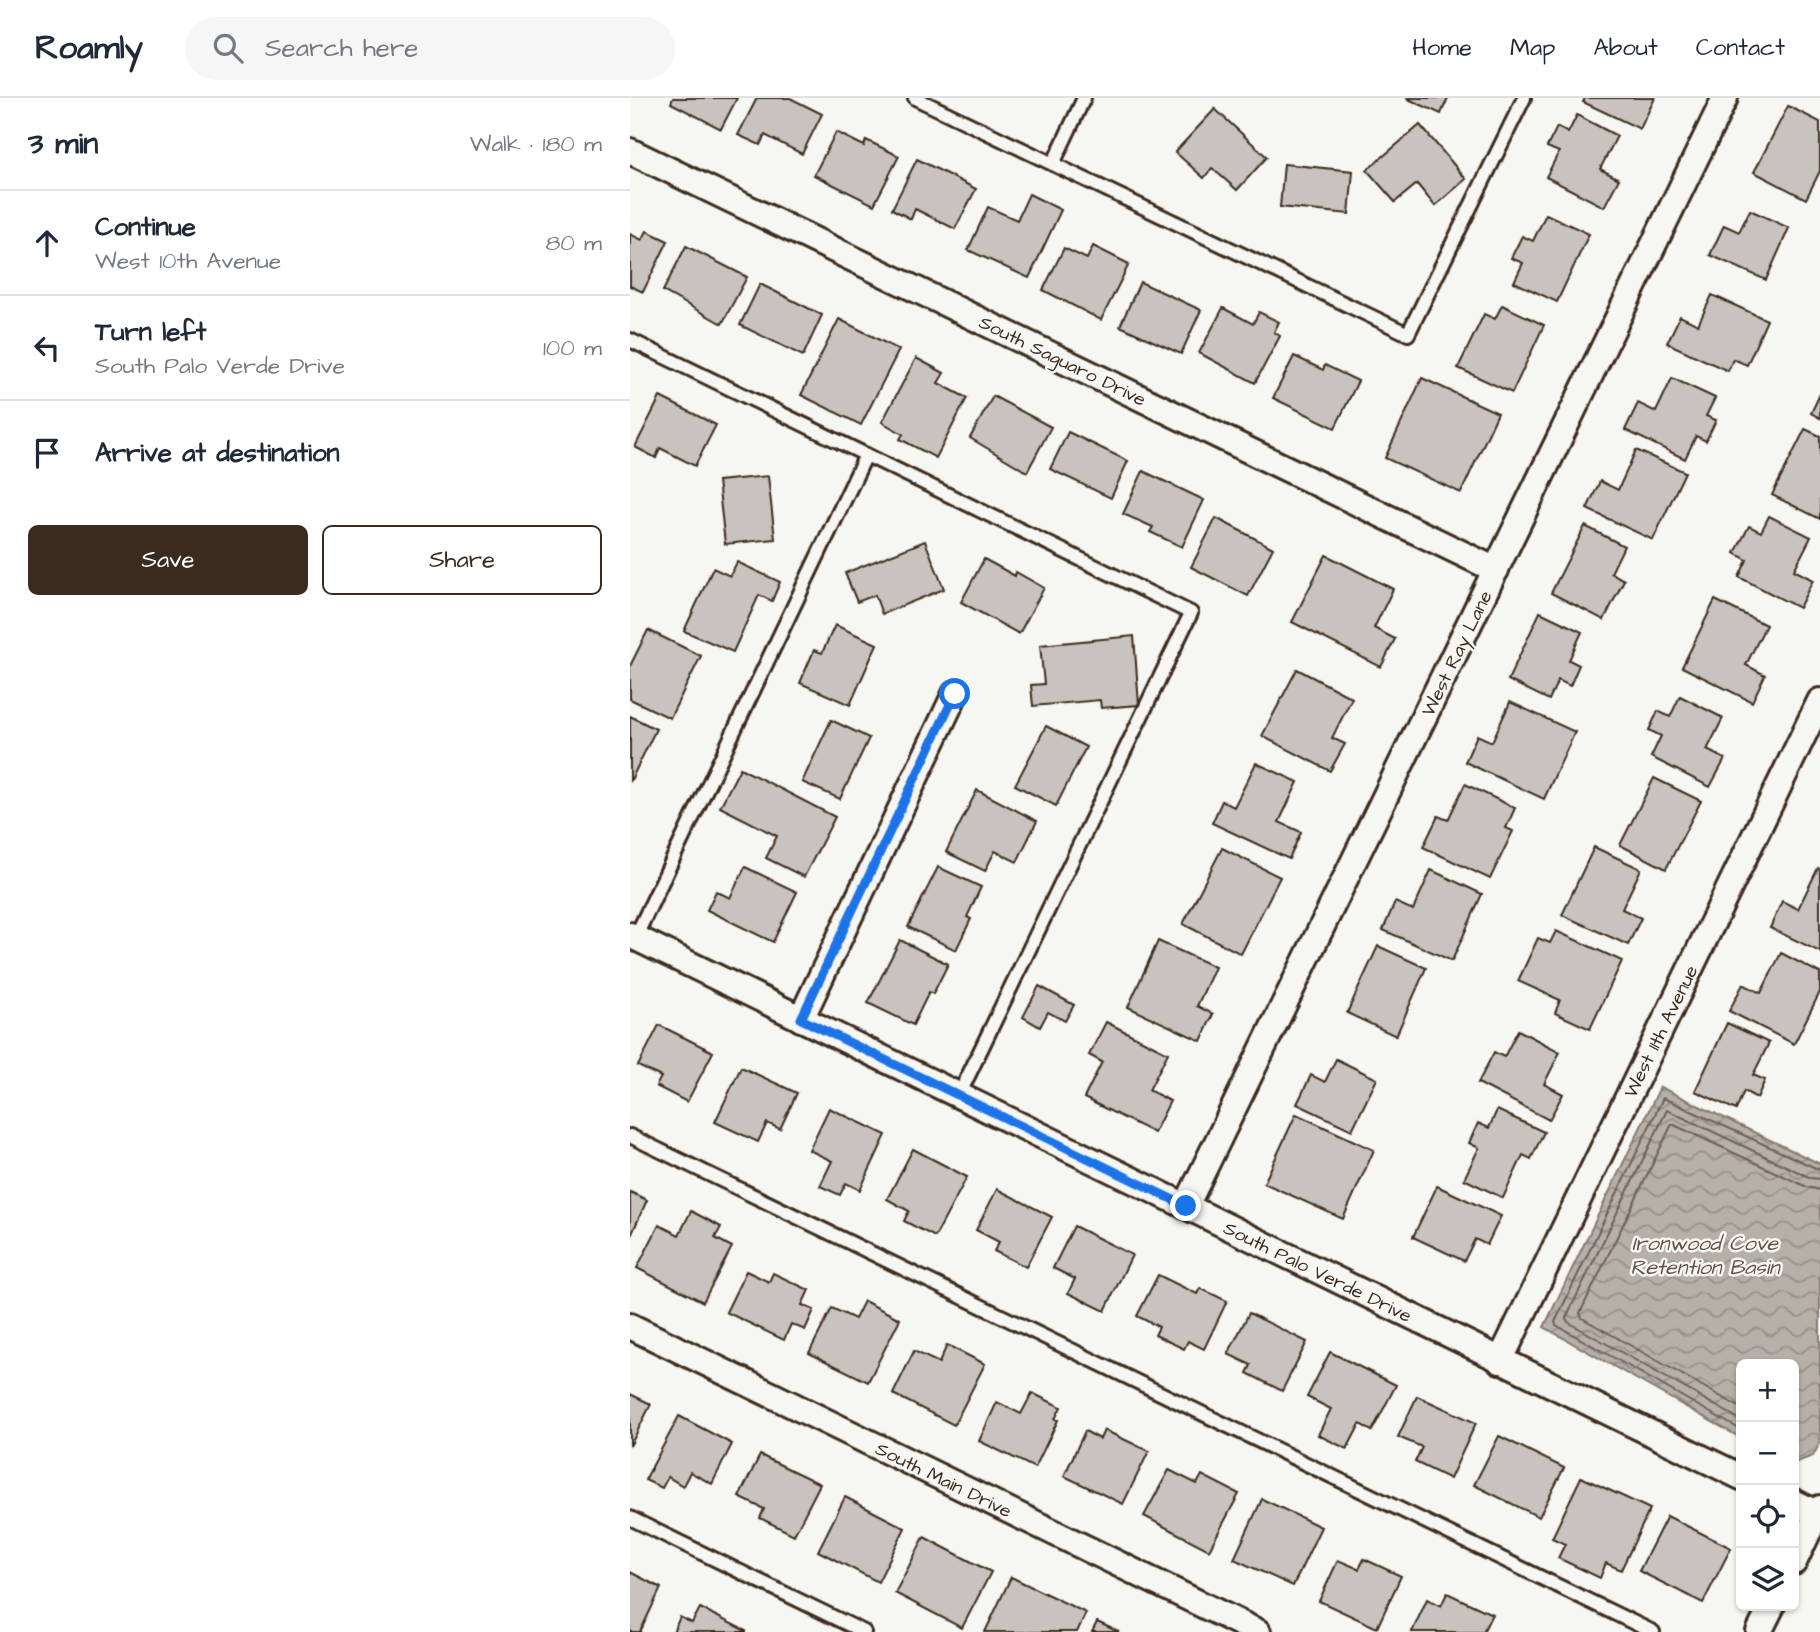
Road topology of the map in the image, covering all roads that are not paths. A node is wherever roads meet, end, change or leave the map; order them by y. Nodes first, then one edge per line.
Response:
1 (915, 98) edge
2 (1084, 98) edge
3 (1524, 98) edge
4 (1725, 98) edge
5 (630, 150) edge
6 (1053, 164) junction
7 (630, 340) edge
8 (866, 455) junction
9 (1496, 570) junction
10 (955, 694) dead end
11 (1820, 701) edge
12 (633, 937) edge
13 (801, 1019) junction
14 (959, 1096) junction
15 (630, 1136) edge
16 (1186, 1206) junction
17 (630, 1326) edge
18 (1500, 1361) junction
19 (1736, 1475) edge
20 (1799, 1504) edge
21 (1819, 1512) edge
22 (630, 1518) edge
23 (1799, 1552) edge
24 (1770, 1611) edge
25 (864, 1632) edge
26 (1258, 1632) edge
27 (1653, 1632) edge
28 (1759, 1632) edge

1 - 6 lane
2 - 6 lane
3 - 6 lane
4 - 9 street, West Ray Lane
5 - 9 street, South Saguaro Drive
7 - 8 lane
8 - 12 lane
8 - 14 lane
9 - 16 street, West Ray Lane
10 - 13 street
11 - 18 street, West 11th Avenue
12 - 13 street, South Palo Verde Drive
13 - 14 street, South Palo Verde Drive
14 - 16 street, South Palo Verde Drive
15 - 27 lane
16 - 18 street, South Palo Verde Drive
17 - 26 street, South Main Drive
18 - 19 street, South Palo Verde Drive
20 - 21 street
21 - 23 street
22 - 25 lane
24 - 28 street

